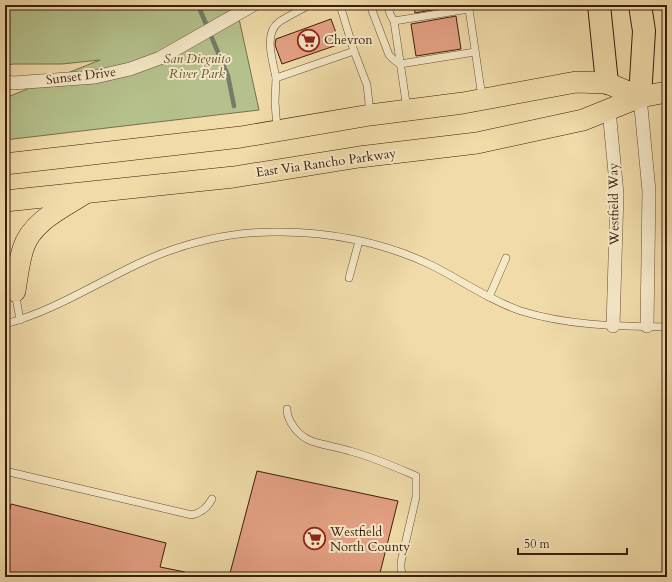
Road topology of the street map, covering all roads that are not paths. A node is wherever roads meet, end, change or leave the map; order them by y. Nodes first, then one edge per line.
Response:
1 (253, 5) edge
2 (309, 5) edge
3 (340, 5) edge
4 (370, 5) edge
5 (388, 5) edge
6 (599, 5) edge
7 (640, 5) edge
8 (469, 7) edge
9 (394, 21) junction
10 (354, 51) junction
11 (475, 52) junction
12 (400, 64) junction
13 (276, 78) junction
14 (607, 83) junction
15 (8, 84) edge
16 (667, 92) edge
17 (640, 97) junction
18 (482, 99) junction
19 (407, 110) junction
20 (609, 110) junction
21 (370, 115) junction
22 (278, 130) junction
23 (5, 164) edge
24 (86, 192) junction
25 (5, 200) edge
26 (359, 241) junction
27 (5, 249) edge
28 (506, 258) dead end
29 (350, 278) dead end
30 (14, 291) junction
31 (489, 297) junction
32 (20, 320) junction
33 (5, 324) edge
34 (614, 326) junction
35 (647, 326) junction
36 (667, 327) edge
37 (287, 409) dead end
38 (5, 471) edge
39 (212, 499) dead end
40 (403, 577) edge

1 - 15 street, Sunset Drive
2 - 13 lane
3 - 10 lane
4 - 12 lane
5 - 9 lane
6 - 14 highway
7 - 17 highway
8 - 9 lane
8 - 11 lane
9 - 12 lane
10 - 13 lane
10 - 21 lane
11 - 12 lane
11 - 18 lane
12 - 19 lane
13 - 22 lane
14 - 17 main road
14 - 18 main road
14 - 20 main road, Westfield Way
16 - 17 main road, East Via Rancho Parkway
17 - 20 main road, East Via Rancho Parkway
17 - 35 street
18 - 19 main road
19 - 21 main road
20 - 24 main road, East Via Rancho Parkway
20 - 34 street, Westfield Way
21 - 22 main road
22 - 23 main road
24 - 25 main road, East Via Rancho Parkway
24 - 30 main road
26 - 29 lane
26 - 31 lane
26 - 32 lane
27 - 30 lane
28 - 31 lane
30 - 32 lane
31 - 34 lane
32 - 33 lane
34 - 35 lane
35 - 36 lane
37 - 40 lane
38 - 39 lane

